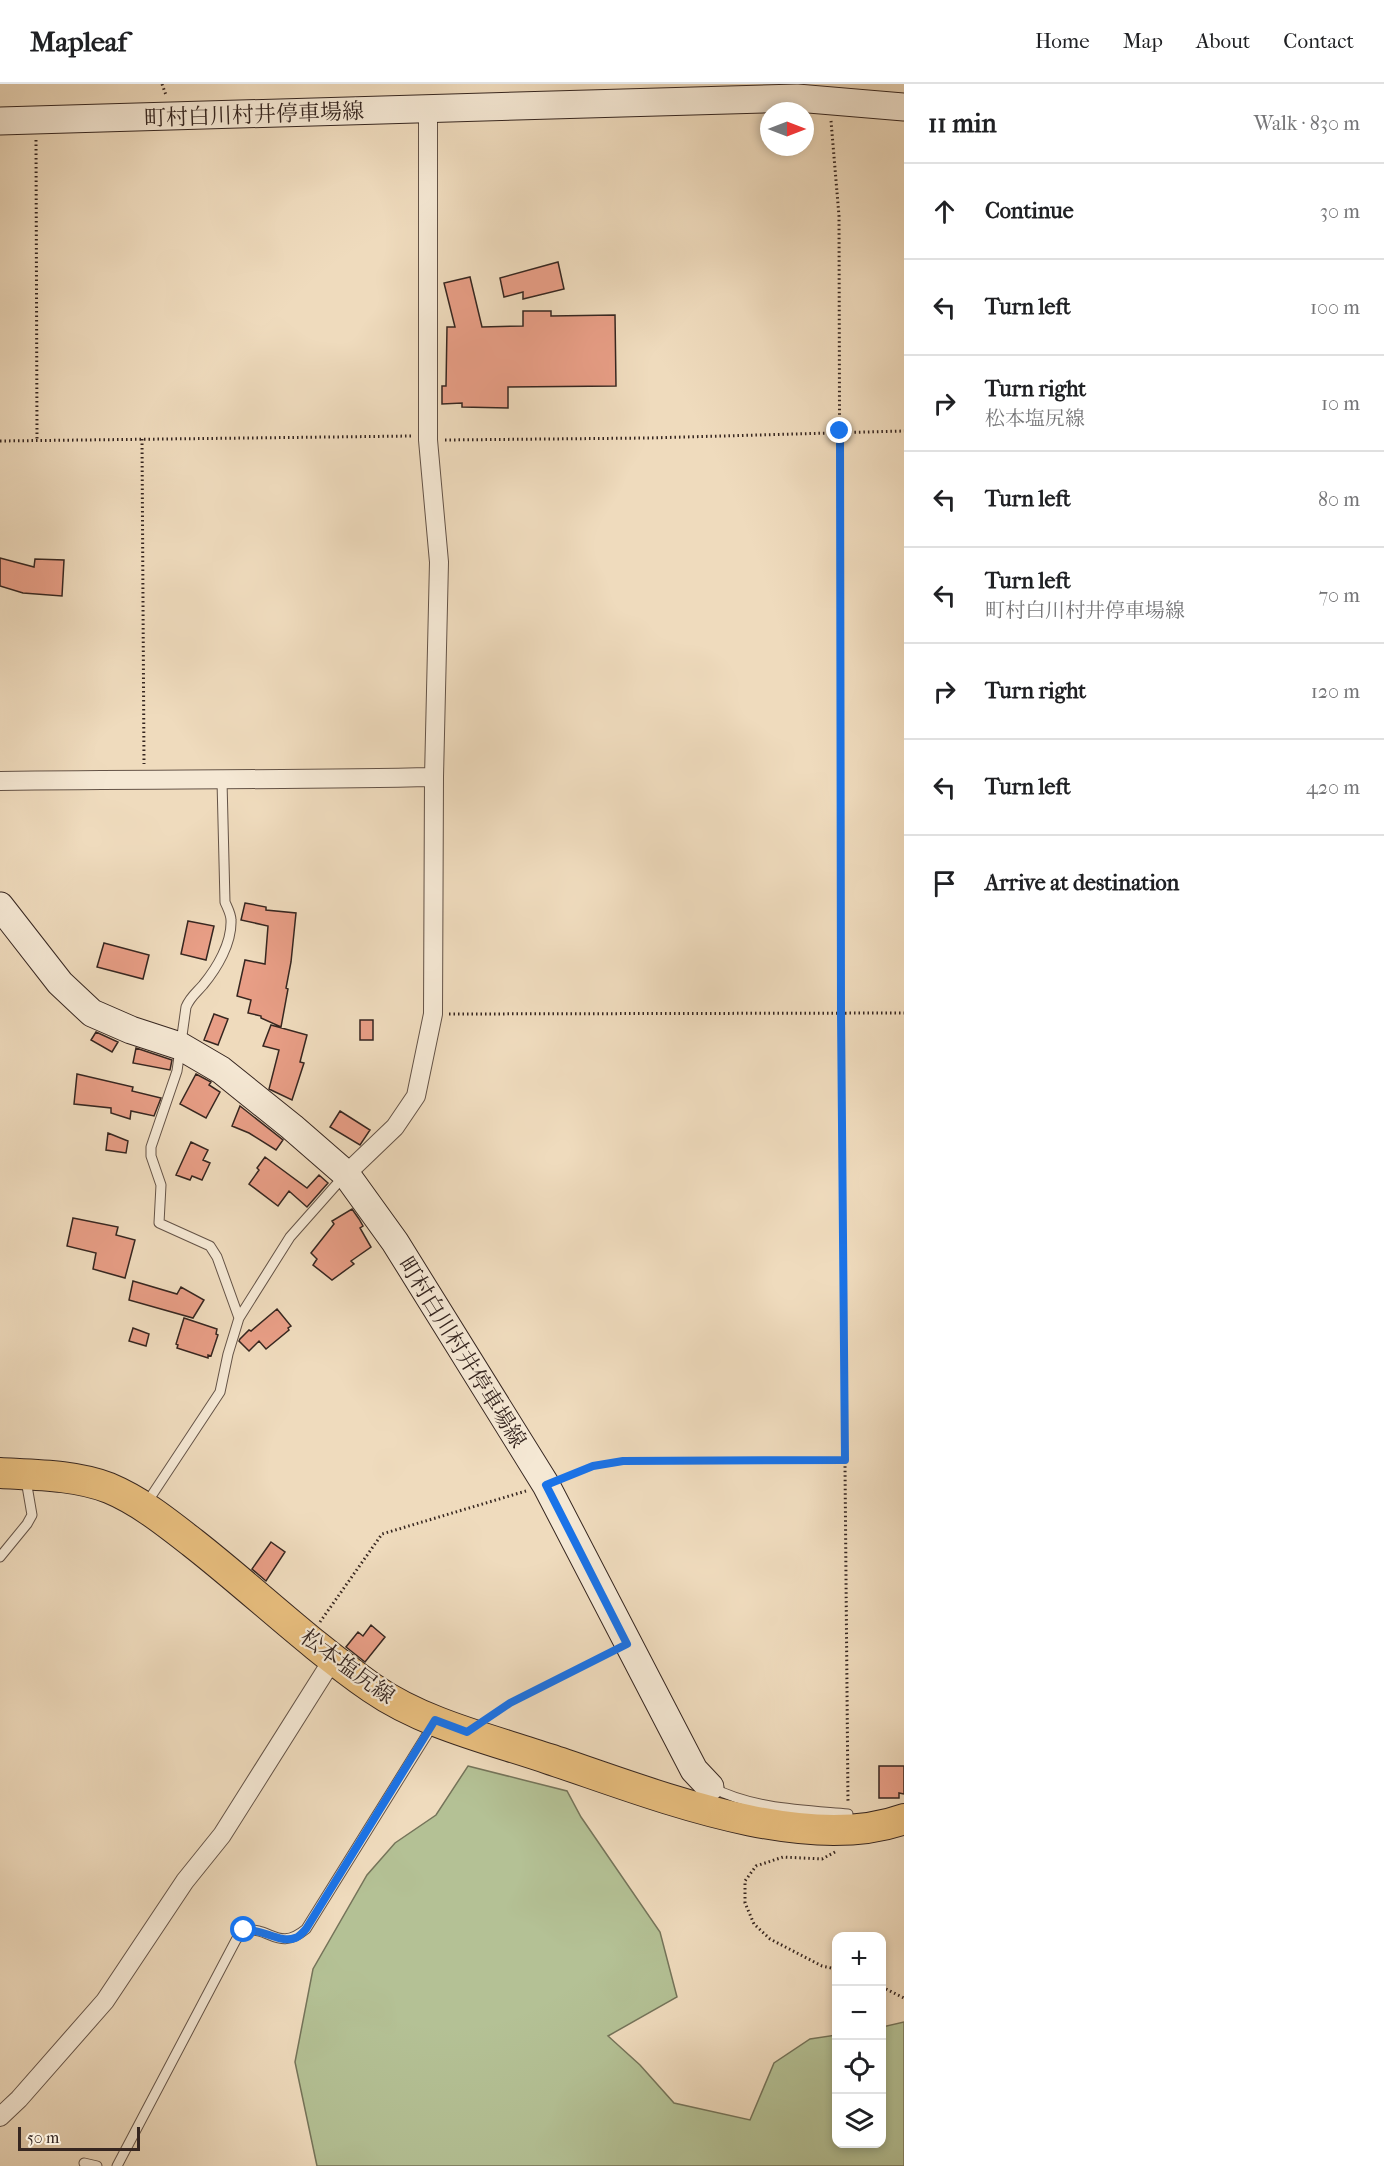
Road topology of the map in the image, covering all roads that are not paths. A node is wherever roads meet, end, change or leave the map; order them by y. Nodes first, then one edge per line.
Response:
1 (904, 107) edge
2 (428, 109) junction
3 (0, 121) edge
4 (434, 777) junction
5 (0, 781) edge
6 (222, 781) junction
7 (0, 906) edge
8 (180, 1046) junction
9 (346, 1174) junction
10 (239, 1318) junction
11 (12, 1474) edge
12 (145, 1506) junction
13 (0, 1557) edge
14 (333, 1659) junction
15 (435, 1720) junction
16 (710, 1787) joint
17 (904, 1819) edge
18 (848, 1822) junction
19 (0, 2117) edge
20 (84, 2163) dead end
21 (97, 2166) edge
22 (117, 2166) edge

1 - 2 main road, 町村白川村井停車場線
2 - 3 main road, 町村白川村井停車場線
2 - 4 street
4 - 6 street
4 - 9 street
5 - 6 street
6 - 8 lane
7 - 8 main road, 町村白川村井停車場線
8 - 9 main road, 町村白川村井停車場線
8 - 10 lane
9 - 10 lane
9 - 16 main road, 町村白川村井停車場線
10 - 12 lane
11 - 12 main road, 松本塩尻線
11 - 13 lane
12 - 14 main road, 松本塩尻線
14 - 15 main road, 松本塩尻線
14 - 19 street
15 - 18 main road, 松本塩尻線
15 - 22 lane
16 - 18 lane, 町村白川村井停車場線
17 - 18 main road, 松本塩尻線
20 - 21 lane

